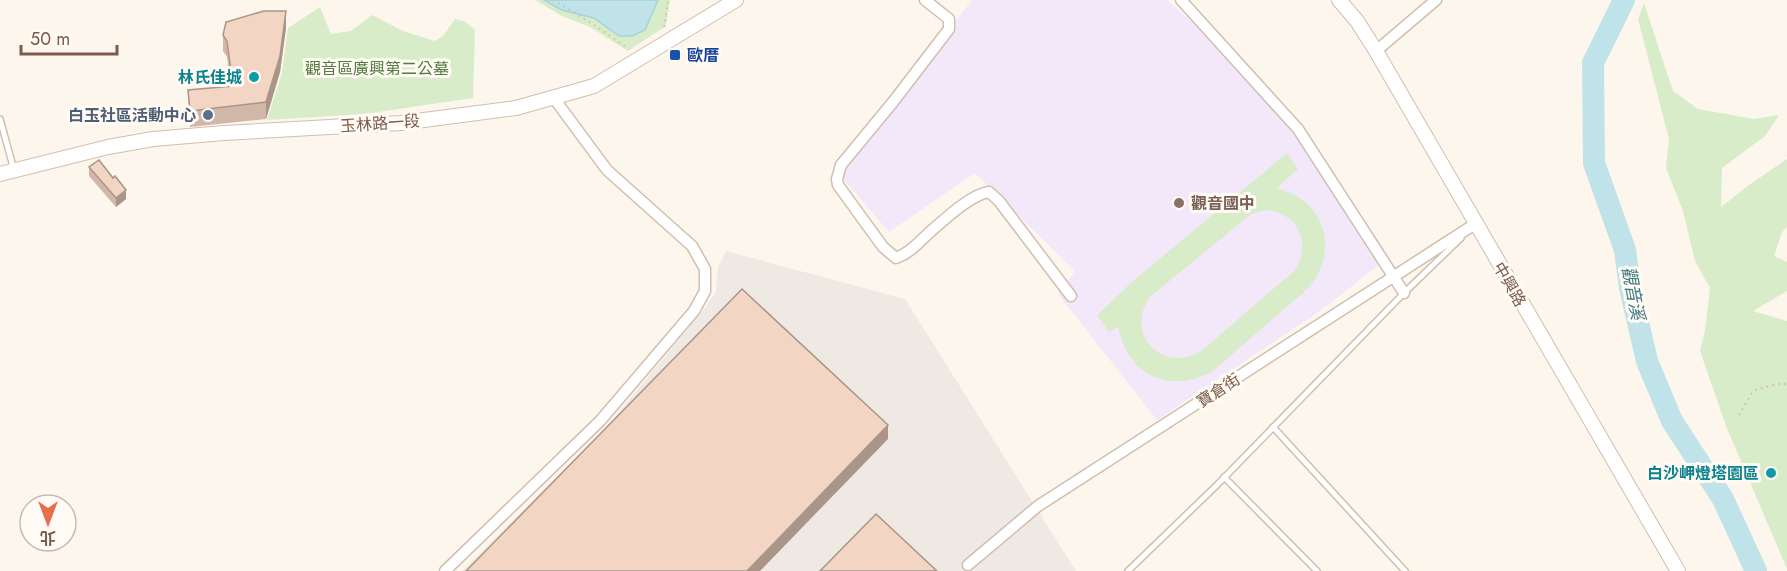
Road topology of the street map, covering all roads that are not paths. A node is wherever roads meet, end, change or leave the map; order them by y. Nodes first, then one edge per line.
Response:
1 (736, 0) edge
2 (925, 0) edge
3 (1181, 0) edge
4 (1339, 0) edge
5 (1436, 0) edge
6 (1376, 51) junction
7 (553, 97) junction
8 (0, 119) edge
9 (14, 170) junction
10 (0, 174) edge
11 (1475, 224) junction
12 (1393, 277) junction
13 (1404, 293) junction
14 (1071, 296) dead end
15 (1273, 427) junction
16 (1224, 477) junction
17 (968, 565) dead end
18 (445, 571) edge
19 (1128, 571) edge
20 (1317, 571) edge
21 (1405, 571) edge
22 (1678, 571) edge

1 - 7 street, 玉林路一段
2 - 14 street
3 - 12 street
4 - 6 street, 中興路
5 - 6 street
6 - 11 street, 中興路
7 - 9 street, 玉林路一段
7 - 18 street
8 - 9 lane
9 - 10 street, 玉林路一段
11 - 12 street, 寶倉街
11 - 13 lane
11 - 22 street, 中興路
12 - 13 street
12 - 17 street, 寶倉街
13 - 15 lane
15 - 16 lane
15 - 21 lane
16 - 19 lane
16 - 20 lane

